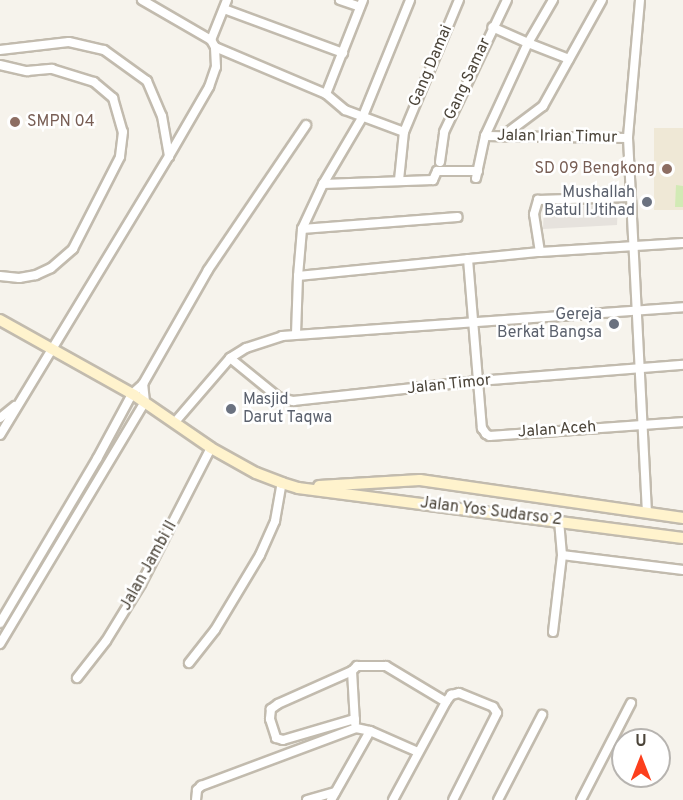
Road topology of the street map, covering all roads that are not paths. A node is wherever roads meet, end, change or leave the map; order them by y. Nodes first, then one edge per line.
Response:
1 (142, 0) edge
2 (227, 0) edge
3 (340, 0) edge
4 (410, 0) edge
5 (507, 0) edge
6 (553, 0) edge
7 (602, 0) edge
8 (640, 0) edge
9 (456, 1) edge
10 (362, 4) edge
11 (224, 9) junction
12 (492, 27) junction
13 (213, 43) junction
14 (528, 43) junction
15 (0, 50) edge
16 (343, 54) junction
17 (569, 59) junction
18 (0, 65) edge
19 (326, 94) junction
20 (363, 116) junction
21 (306, 125) dead end
22 (404, 132) junction
23 (485, 136) junction
24 (503, 136) junction
25 (628, 138) junction
26 (169, 156) junction
27 (440, 162) dead end
28 (399, 180) junction
29 (323, 184) junction
30 (630, 197) junction
31 (458, 217) dead end
32 (302, 229) junction
33 (683, 243) edge
34 (633, 247) junction
35 (540, 252) junction
36 (468, 259) junction
37 (0, 276) edge
38 (298, 276) junction
39 (683, 306) edge
40 (636, 310) junction
41 (0, 320) edge
42 (474, 322) junction
43 (296, 334) junction
44 (53, 350) junction
45 (231, 358) junction
46 (683, 365) edge
47 (639, 368) junction
48 (478, 381) junction
49 (143, 384) junction
50 (132, 394) junction
51 (145, 402) junction
52 (16, 405) junction
53 (0, 418) edge
54 (175, 422) junction
55 (683, 422) edge
56 (641, 424) junction
57 (0, 435) edge
58 (211, 448) junction
59 (282, 483) junction
60 (298, 488) junction
61 (576, 502) junction
62 (647, 513) junction
63 (683, 518) edge
64 (559, 520) junction
65 (574, 522) junction
66 (683, 538) edge
67 (562, 555) junction
68 (683, 570) edge
69 (0, 623) edge
70 (553, 632) dead end
71 (0, 644) edge
72 (189, 663) dead end
73 (352, 671) junction
74 (77, 678) dead end
75 (446, 702) junction
76 (631, 703) dead end
77 (542, 715) dead end
78 (355, 723) junction
79 (370, 731) junction
80 (418, 752) junction
81 (333, 796) edge
82 (196, 800) edge
83 (307, 800) edge
84 (393, 800) edge
85 (453, 800) edge
86 (498, 800) edge
87 (581, 800) edge

1 - 13 street
2 - 11 street
3 - 10 street
4 - 20 street
5 - 12 street, Gang Samar
6 - 14 street
7 - 17 street
8 - 25 street
9 - 22 street, Gang Damai
10 - 16 street
11 - 13 street
11 - 16 street
12 - 14 street
12 - 27 street, Gang Samar
13 - 19 street
13 - 26 street
14 - 17 street
14 - 23 street
15 - 26 street
16 - 19 street
17 - 24 street
18 - 37 street
19 - 20 street
20 - 22 street
20 - 29 street
21 - 49 street
22 - 28 street, Gang Damai
23 - 24 street, Jalan Irian Timur
23 - 28 street
24 - 25 street, Jalan Irian Timur
25 - 30 street
26 - 44 street
28 - 29 street
29 - 32 street
30 - 34 street
30 - 35 street
31 - 32 street
32 - 38 street
33 - 34 street
34 - 35 street
34 - 40 street
35 - 36 street
36 - 38 street
36 - 42 street, Jalan Aceh
38 - 43 street
39 - 40 street
40 - 42 street
40 - 47 street
41 - 44 main road, Jalan Yos Sudarso 2
42 - 43 street
42 - 48 street, Jalan Aceh
43 - 45 street
44 - 50 main road, Jalan Yos Sudarso 2
44 - 52 street
45 - 48 street, Jalan Timor
45 - 54 street
46 - 47 street, Jalan Timor
47 - 48 street, Jalan Timor
47 - 56 street
48 - 56 street, Jalan Aceh
49 - 50 street
49 - 51 street
50 - 51 main road, Jalan Yos Sudarso 2
50 - 69 street
51 - 54 main road, Jalan Yos Sudarso 2
51 - 71 street
52 - 53 street
52 - 57 street
54 - 58 main road, Jalan Yos Sudarso 2
55 - 56 street, Jalan Aceh
56 - 62 street
58 - 59 main road, Jalan Yos Sudarso 2
58 - 74 street, Jalan Jambi II
59 - 60 main road, Jalan Yos Sudarso 2
59 - 72 street
60 - 61 main road, Jalan Yos Sudarso 2
60 - 64 main road, Jalan Yos Sudarso 2
61 - 62 main road, Jalan Yos Sudarso 2
61 - 65 main road
62 - 63 main road, Jalan Yos Sudarso 2
64 - 65 main road, Jalan Yos Sudarso 2
64 - 67 street
65 - 66 main road, Jalan Yos Sudarso 2
67 - 68 street
67 - 70 street
73 - 75 street
73 - 78 street
73 - 78 street
75 - 80 street
75 - 85 street
76 - 87 street
77 - 86 street
78 - 79 street
78 - 82 street
79 - 80 street
79 - 81 street
80 - 84 street
81 - 83 street

